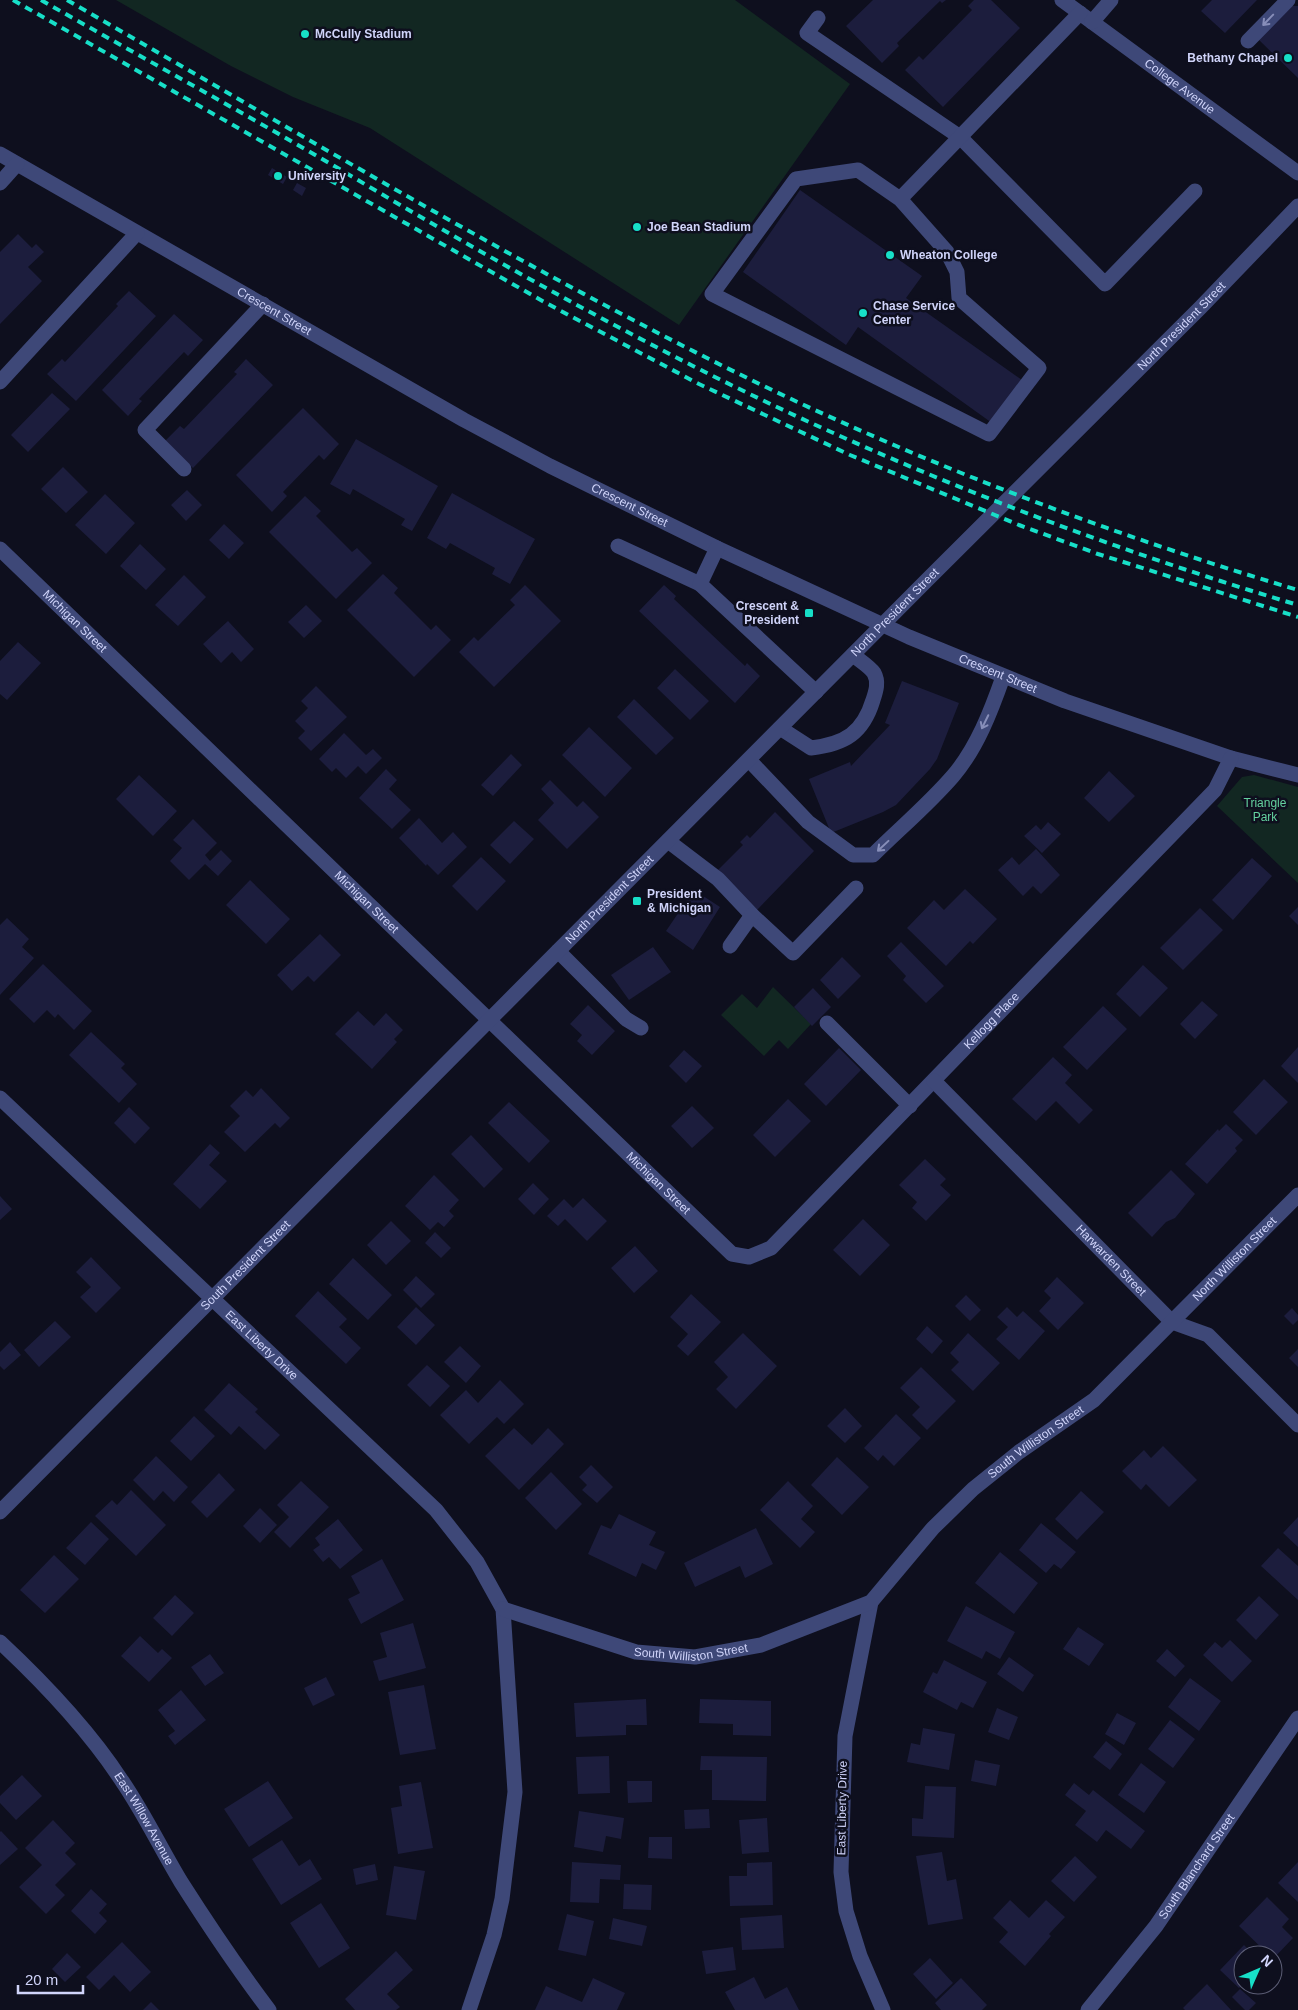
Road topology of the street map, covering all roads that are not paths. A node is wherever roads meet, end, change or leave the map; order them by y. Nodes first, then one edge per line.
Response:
1 (1062, 0) edge
2 (1111, 0) edge
3 (1288, 0) edge
4 (818, 18) dead end
5 (1086, 18) junction
6 (1248, 41) dead end
7 (960, 137) junction
8 (0, 154) edge
9 (17, 164) junction
10 (1298, 173) edge
11 (0, 183) edge
12 (1195, 191) dead end
13 (900, 199) junction
14 (1298, 206) edge
15 (138, 232) junction
16 (263, 304) junction
17 (0, 382) edge
18 (184, 469) dead end
19 (618, 546) dead end
20 (717, 548) junction
21 (0, 549) edge
22 (700, 584) junction
23 (883, 625) junction
24 (853, 655) junction
25 (1003, 676) junction
26 (816, 692) junction
27 (780, 728) junction
28 (1231, 758) junction
29 (750, 760) junction
30 (1298, 775) edge
31 (668, 841) junction
32 (856, 888) dead end
33 (752, 915) junction
34 (730, 946) dead end
35 (558, 951) junction
36 (490, 1019) junction
37 (827, 1023) dead end
38 (641, 1028) dead end
39 (934, 1081) junction
40 (0, 1098) edge
41 (910, 1106) junction
42 (1298, 1195) edge
43 (732, 1254) joint
44 (212, 1299) junction
45 (1172, 1322) junction
46 (1298, 1426) edge
47 (0, 1512) edge
48 (871, 1602) junction
49 (503, 1609) junction
50 (0, 1642) edge
51 (1298, 1718) edge
52 (270, 2010) edge
53 (468, 2010) edge
54 (883, 2010) edge
55 (1088, 2010) edge

1 - 5 street, College Avenue
2 - 5 street
3 -> 6 street
4 - 7 street
5 - 7 street
5 - 10 street, College Avenue
7 - 12 street
7 - 13 street
8 - 9 street, Crescent Street
9 - 11 street
9 - 15 street, Crescent Street
13 - 13 street
14 - 23 street, North President Street
15 - 16 street, Crescent Street
15 - 17 street
16 - 18 street
16 - 20 street, Crescent Street
19 - 22 street
20 - 22 street
20 - 23 street, Crescent Street
21 - 36 street, Michigan Street
22 - 26 street
23 - 24 street, North President Street
23 - 25 street, Crescent Street
24 - 26 street, North President Street
24 - 27 street
25 - 28 street, Crescent Street
25 -> 29 street
26 - 27 street, North President Street
27 - 29 street, North President Street
28 - 30 street, Crescent Street
28 - 39 street, Kellogg Place
29 - 31 street, North President Street
31 - 33 street
31 - 35 street, North President Street
32 - 33 street
33 - 34 street
35 - 36 street, North President Street
35 - 38 street
36 - 43 street, Michigan Street
36 - 44 street, South President Street
37 - 41 street
39 - 41 street, Kellogg Place
39 - 45 street, Harwarden Street
40 - 44 street, East Liberty Drive
41 - 43 street, Kellogg Place
42 - 45 street, North Williston Street
44 - 47 street, South President Street
44 - 49 street, East Liberty Drive
45 - 46 street, Harwarden Street
45 - 48 street, South Williston Street
48 - 49 street, South Williston Street
48 - 54 street, East Liberty Drive
49 - 53 street
50 - 52 street, East Willow Avenue
51 - 55 street, South Blanchard Street

